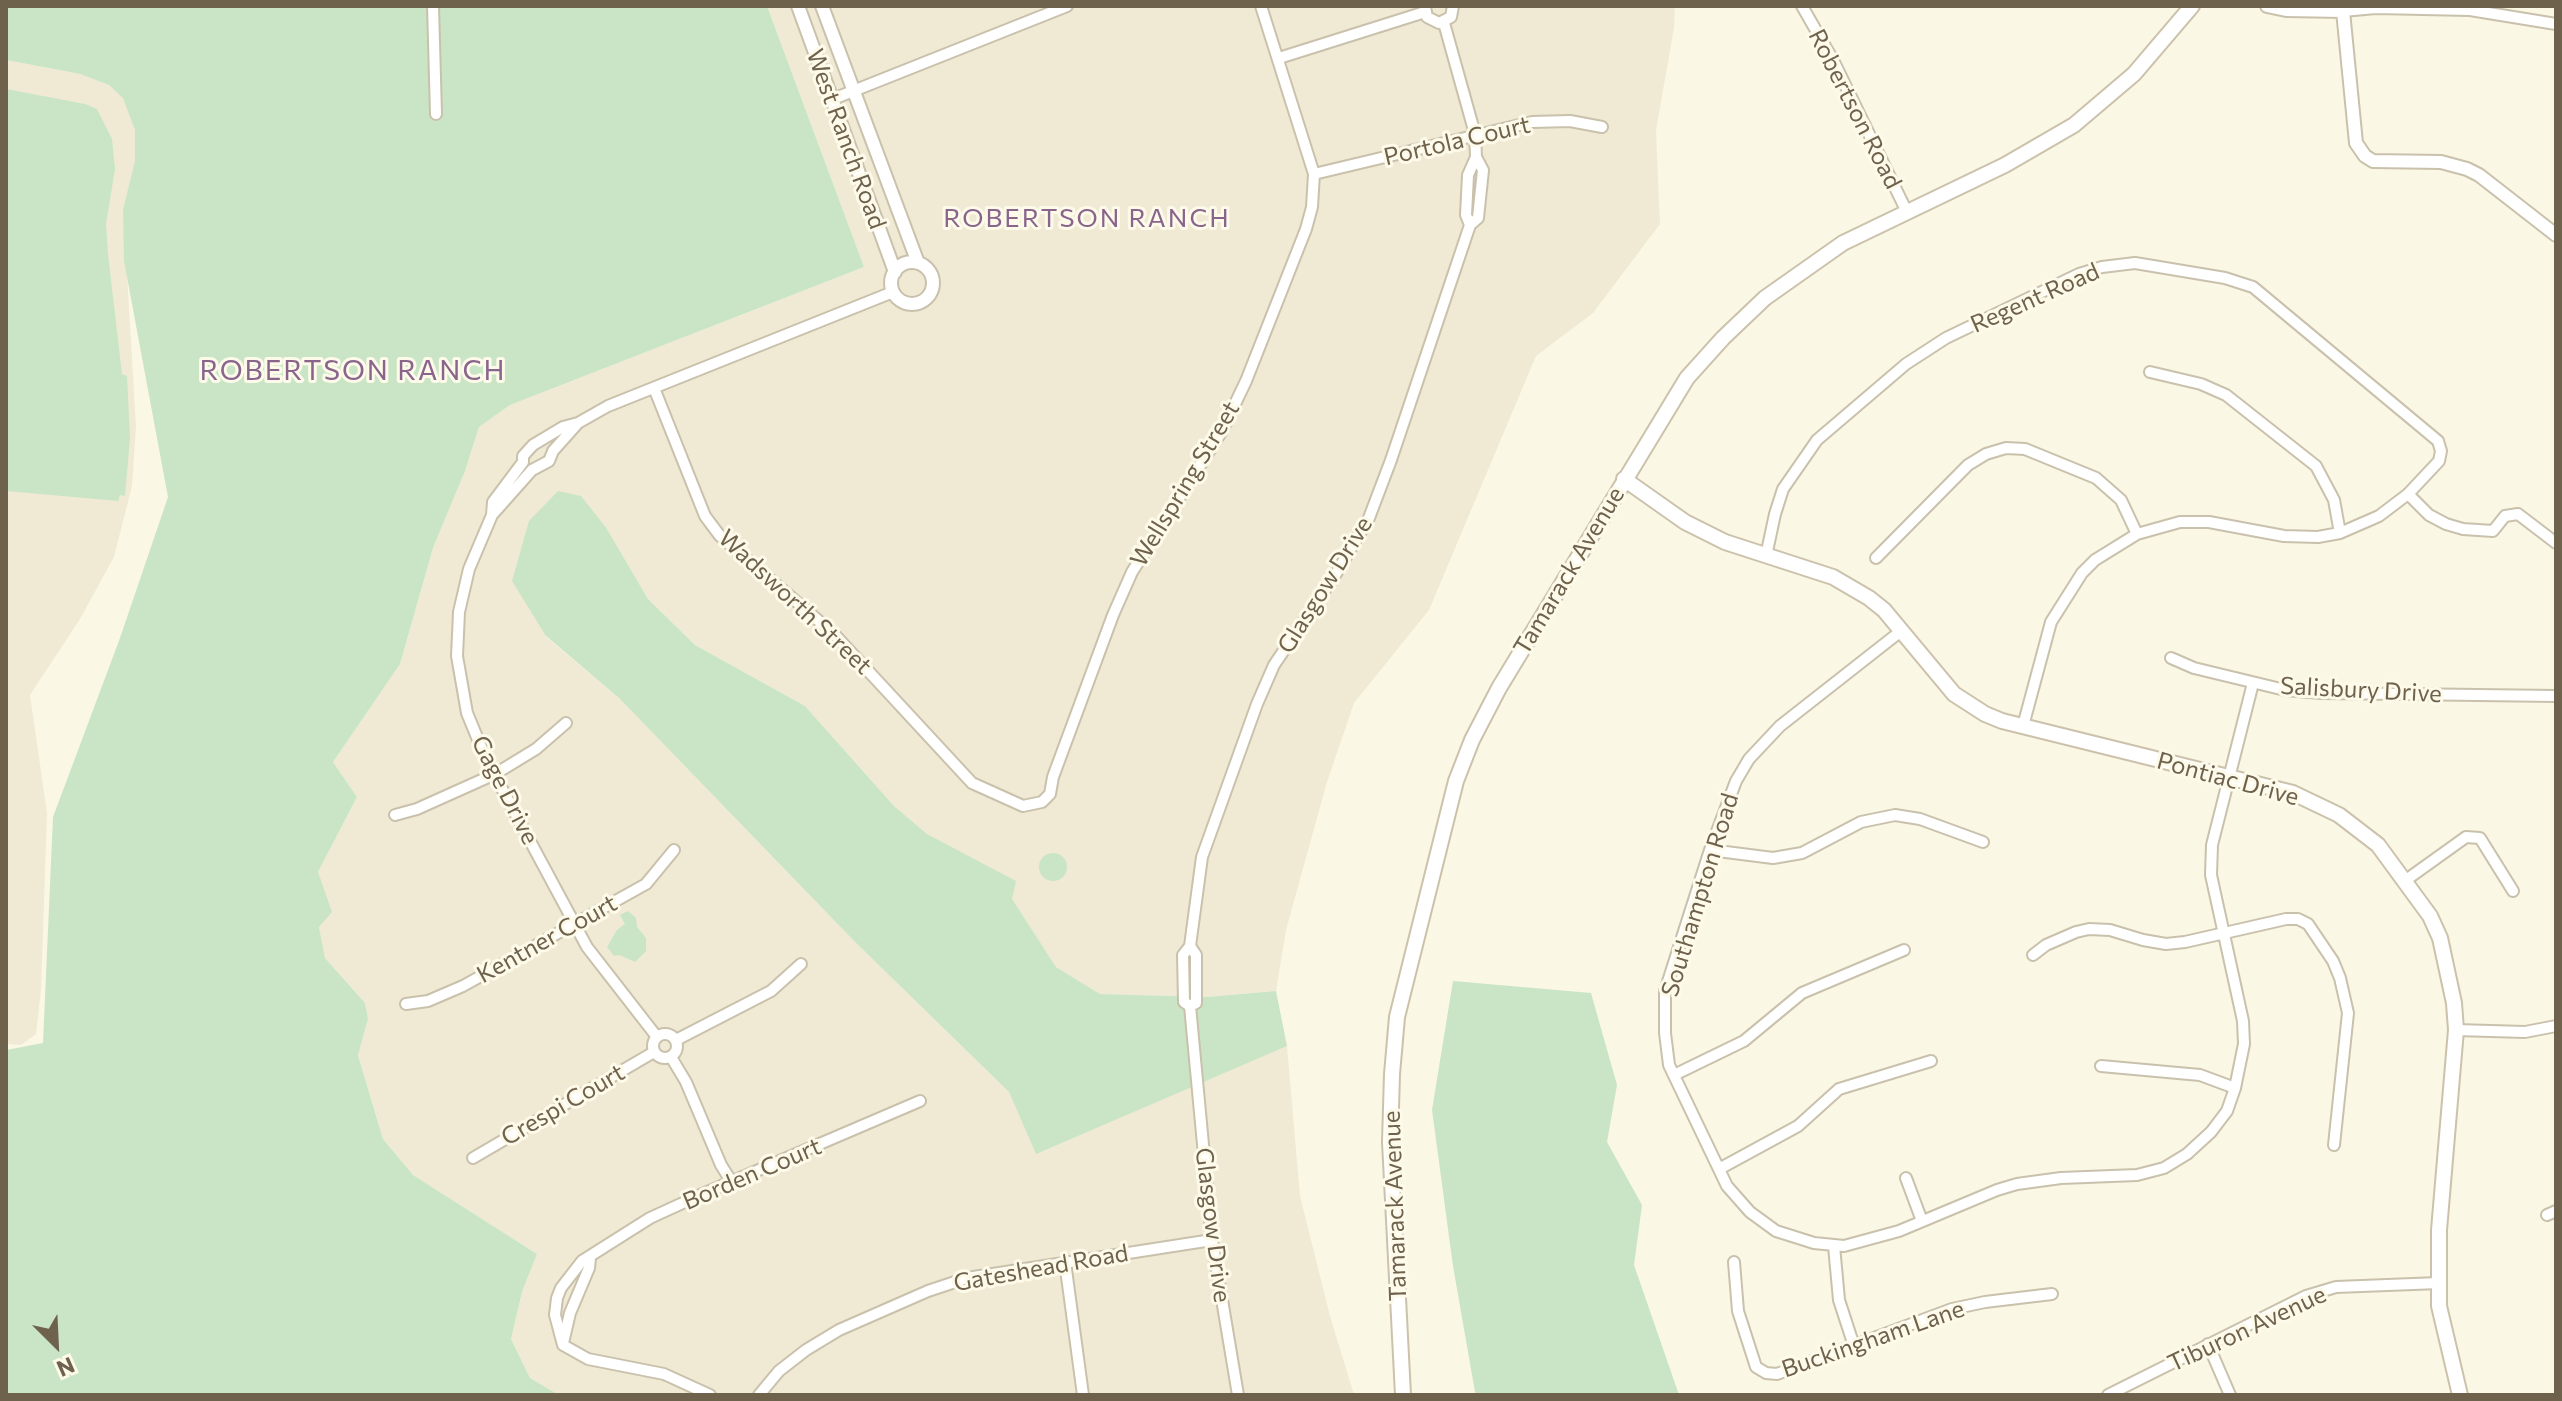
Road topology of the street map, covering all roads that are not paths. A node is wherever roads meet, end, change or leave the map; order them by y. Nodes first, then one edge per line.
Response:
1 (433, 6) edge
2 (798, 6) edge
3 (822, 6) edge
4 (1067, 6) edge
5 (1261, 6) edge
6 (1453, 6) edge
7 (1802, 6) edge
8 (2192, 6) edge
9 (2267, 6) edge
10 (1425, 9) edge
11 (2343, 9) edge
12 (1444, 23) junction
13 (2556, 24) edge
14 (1279, 58) junction
15 (854, 90) junction
16 (833, 99) junction
17 (436, 114) dead end
18 (1602, 127) dead end
19 (1475, 134) junction
20 (1476, 157) junction
21 (1314, 174) junction
22 (1467, 193) junction
23 (1480, 195) junction
24 (1907, 212) junction
25 (1470, 225) junction
26 (2556, 235) edge
27 (918, 263) junction
28 (895, 272) junction
29 (893, 292) junction
30 (2150, 372) dead end
31 (654, 388) junction
32 (578, 423) junction
33 (528, 466) junction
34 (1624, 479) junction
35 (2408, 494) junction
36 (2340, 533) junction
37 (2137, 534) junction
38 (2556, 543) edge
39 (1766, 556) junction
40 (1876, 558) dead end
41 (1901, 631) junction
42 (2171, 658) dead end
43 (2253, 683) junction
44 (2556, 696) edge
45 (566, 723) dead end
46 (2023, 726) junction
47 (495, 774) junction
48 (2229, 777) junction
49 (1023, 806) joint
50 (395, 815) dead end
51 (1983, 842) dead end
52 (674, 850) dead end
53 (1710, 850) junction
54 (2406, 880) junction
55 (2513, 891) dead end
56 (574, 923) junction
57 (2222, 933) junction
58 (1904, 950) dead end
59 (2033, 955) dead end
60 (801, 964) dead end
61 (406, 1004) dead end
62 (2556, 1026) edge
63 (2456, 1030) junction
64 (657, 1037) junction
65 (676, 1040) junction
66 (654, 1052) junction
67 (671, 1057) junction
68 (1931, 1061) dead end
69 (2101, 1066) dead end
70 (1674, 1075) junction
71 (2235, 1088) junction
72 (920, 1101) dead end
73 (2334, 1145) dead end
74 (473, 1158) dead end
75 (1719, 1169) junction
76 (1906, 1178) dead end
77 (731, 1181) junction
78 (1922, 1221) junction
79 (1212, 1240) junction
80 (1834, 1246) junction
81 (590, 1258) junction
82 (1065, 1262) junction
83 (1734, 1262) dead end
84 (566, 1282) junction
85 (2439, 1283) junction
86 (580, 1285) junction
87 (2052, 1294) dead end
88 (2208, 1344) junction
89 (563, 1345) junction
90 (1854, 1346) junction
91 (710, 1395) edge
92 (759, 1395) edge
93 (1083, 1395) edge
94 (1238, 1395) edge
95 (1403, 1395) edge
96 (2108, 1395) edge
97 (2230, 1395) edge
98 (2460, 1395) edge

1 - 17 street
2 - 16 street, West Ranch Road
3 - 15 street, West Ranch Road
4 - 15 street
5 - 14 street, Wellspring Street
6 - 12 street
7 - 24 street, Robertson Road
8 - 24 main road, Tamarack Avenue
9 - 11 street
10 - 12 street
10 - 14 street
11 - 13 street
11 - 26 street
12 - 19 street, Glasgow Drive
14 - 21 street, Wellspring Street
15 - 16 street
15 - 27 street, West Ranch Road
16 - 28 street, West Ranch Road
18 - 19 street, Portola Court
19 - 20 street, Glasgow Drive
19 - 21 street, Portola Court
20 - 22 street, Glasgow Drive
20 - 23 street, Glasgow Drive
21 - 49 street, Wellspring Street
22 - 23 street
22 - 25 street, Glasgow Drive
23 - 25 street, Glasgow Drive
24 - 34 main road, Tamarack Avenue
25 - 79 street, Glasgow Drive
27 - 28 street
27 - 29 street
28 - 29 street
29 - 31 street, Gage Drive
30 - 36 street
31 - 32 street, Gage Drive
31 - 49 street, Wadsworth Street
32 - 33 street, Gage Drive
32 - 33 street, Gage Drive
33 - 47 street, Gage Drive
34 - 39 main road, Pontiac Drive
34 - 95 main road, Tamarack Avenue
35 - 36 street, Regent Road
35 - 38 street
35 - 39 street, Regent Road
36 - 37 street, Regent Road
37 - 40 street
37 - 46 street, Regent Road
39 - 41 main road, Pontiac Drive
41 - 46 main road, Pontiac Drive
41 - 53 street, Southampton Road
42 - 43 street, Salisbury Drive
43 - 44 street, Salisbury Drive
43 - 48 street, Southampton Road
45 - 47 street
46 - 48 main road, Pontiac Drive
47 - 50 street
47 - 56 street, Gage Drive
48 - 54 main road, Pontiac Drive
48 - 57 street, Southampton Road
51 - 53 street
52 - 56 street, Kentner Court
53 - 70 street, Southampton Road
54 - 55 street
54 - 63 main road, Pontiac Drive
56 - 61 street, Kentner Court
56 - 64 street, Gage Drive
57 - 59 street
57 - 71 street, Southampton Road
57 - 73 street
58 - 70 street
60 - 65 street
62 - 63 street
63 - 85 main road, Pontiac Drive
64 - 65 street
64 - 66 street
65 - 67 street
66 - 67 street
66 - 74 street, Crespi Court
67 - 77 street
68 - 75 street
69 - 71 street
70 - 75 street, Southampton Road
71 - 78 street, Southampton Road
72 - 77 street, Borden Court
75 - 80 street, Southampton Road
76 - 78 street
77 - 81 street, Borden Court
78 - 80 street, Southampton Road
79 - 82 street, Gateshead Road
79 - 94 street, Glasgow Drive
80 - 90 street
81 - 84 street, Borden Court
81 - 86 street
82 - 92 street, Gateshead Road
82 - 93 street
83 - 90 street, Buckingham Lane
84 - 86 street
84 - 89 street
85 - 88 street, Tiburon Avenue
85 - 98 main road, Pontiac Drive
86 - 89 street
87 - 90 street, Buckingham Lane
88 - 96 street, Tiburon Avenue
88 - 97 street
89 - 91 street

